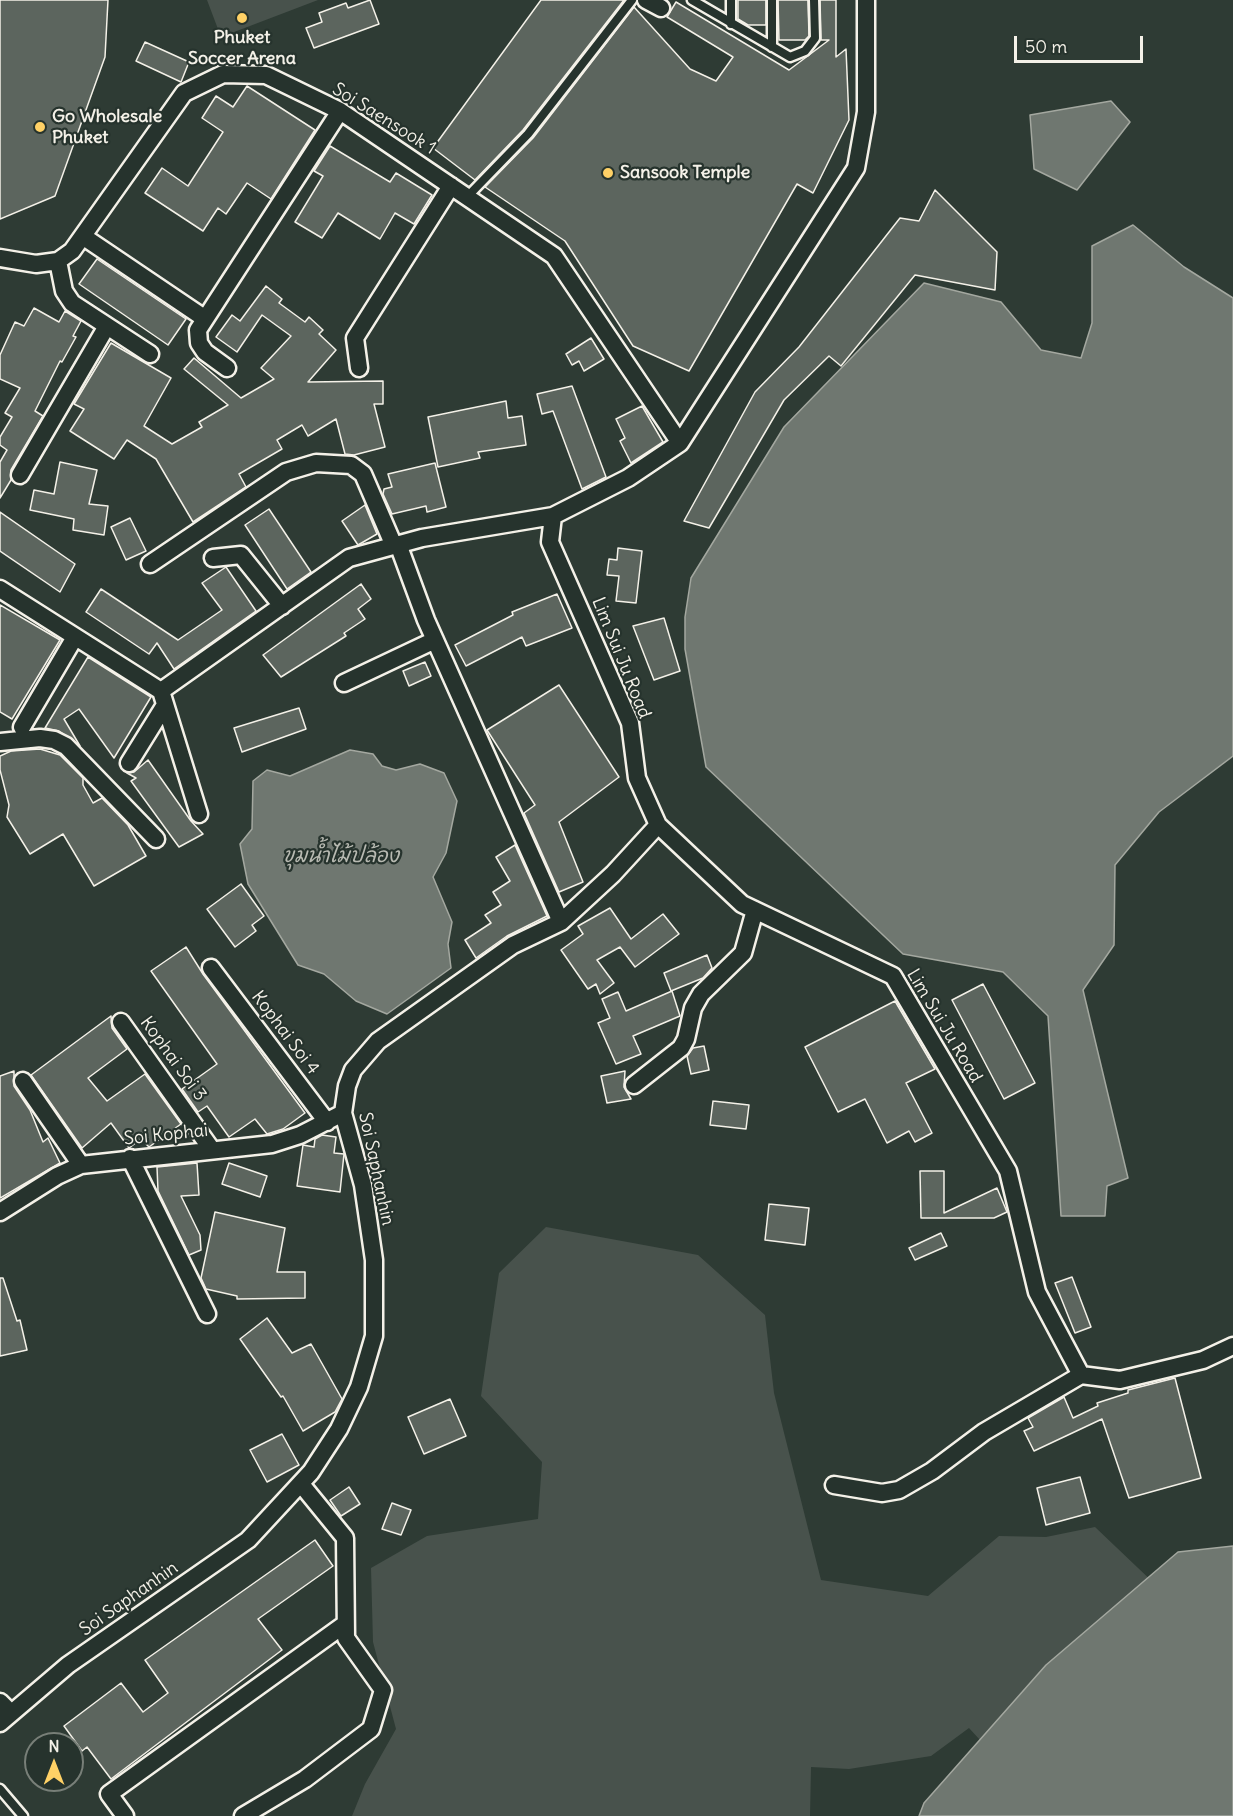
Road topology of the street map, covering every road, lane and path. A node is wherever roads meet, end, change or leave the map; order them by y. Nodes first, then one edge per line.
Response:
1 (632, 0) edge
2 (692, 0) edge
3 (731, 0) edge
4 (772, 0) edge
5 (814, 0) edge
6 (866, 0) edge
7 (731, 24) junction
8 (772, 47) junction
9 (340, 111) junction
10 (451, 186) junction
11 (467, 197) junction
12 (84, 237) junction
13 (0, 258) edge
14 (58, 261) junction
15 (204, 318) junction
16 (108, 326) junction
17 (150, 354) dead end
18 (227, 368) dead end
19 (359, 368) dead end
20 (680, 443) junction
21 (20, 475) dead end
22 (553, 516) junction
23 (396, 545) junction
24 (213, 558) dead end
25 (150, 564) dead end
26 (0, 589) edge
27 (282, 606) junction
28 (75, 637) junction
29 (435, 640) junction
30 (344, 683) dead end
31 (163, 698) junction
32 (22, 727) dead end
33 (0, 742) edge
34 (129, 763) dead end
35 (199, 814) dead end
36 (658, 825) junction
37 (156, 839) dead end
38 (755, 910) junction
39 (561, 922) junction
40 (211, 968) dead end
41 (121, 1022) dead end
42 (22, 1081) dead end
43 (634, 1085) dead end
44 (343, 1113) junction
45 (327, 1122) junction
46 (212, 1150) junction
47 (130, 1158) junction
48 (81, 1165) junction
49 (0, 1212) edge
50 (207, 1314) dead end
51 (1233, 1347) edge
52 (1081, 1376) junction
53 (301, 1484) junction
54 (834, 1485) dead end
55 (345, 1624) junction
56 (4, 1713) edge
57 (0, 1789) edge
58 (23, 1816) edge
59 (125, 1816) edge
60 (243, 1816) edge

1 - 11 lane
2 - 7 lane
3 - 7 lane
4 - 8 lane
5 - 8 lane
6 - 20 street
7 - 8 lane
9 - 10 street, Soi Saensook 1
9 - 12 street, Soi Saensook 1
9 - 15 street
10 - 11 street, Soi Saensook 1
10 - 19 street
11 - 20 street, Soi Saensook 1
12 - 14 street, Soi Saensook 1
12 - 15 street
13 - 14 street
14 - 16 street
15 - 18 street
16 - 17 street
16 - 21 street
20 - 22 street
22 - 23 street
22 - 36 street, Lim Sui Ju Road
23 - 25 street
23 - 27 street
23 - 29 street
24 - 27 street
26 - 28 street
27 - 31 street
28 - 31 street
28 - 32 street
29 - 30 street
29 - 39 street
31 - 34 street
31 - 35 street
33 - 37 street
36 - 38 street, Lim Sui Ju Road
36 - 39 street, Soi Saphanhin
38 - 43 street
38 - 52 street, Lim Sui Ju Road
39 - 44 street, Soi Saphanhin
40 - 45 street, Kophai Soi 4
41 - 46 street, Kophai Soi 3
42 - 48 street
44 - 45 street, Soi Kophai
44 - 53 street, Soi Saphanhin
45 - 46 street, Soi Kophai
46 - 47 street, Soi Kophai
47 - 48 street, Soi Kophai
47 - 50 street
48 - 49 street, Soi Kophai
51 - 52 street
52 - 54 street
53 - 55 street
53 - 56 street, Soi Saphanhin
55 - 59 street
55 - 60 street
57 - 58 lane

